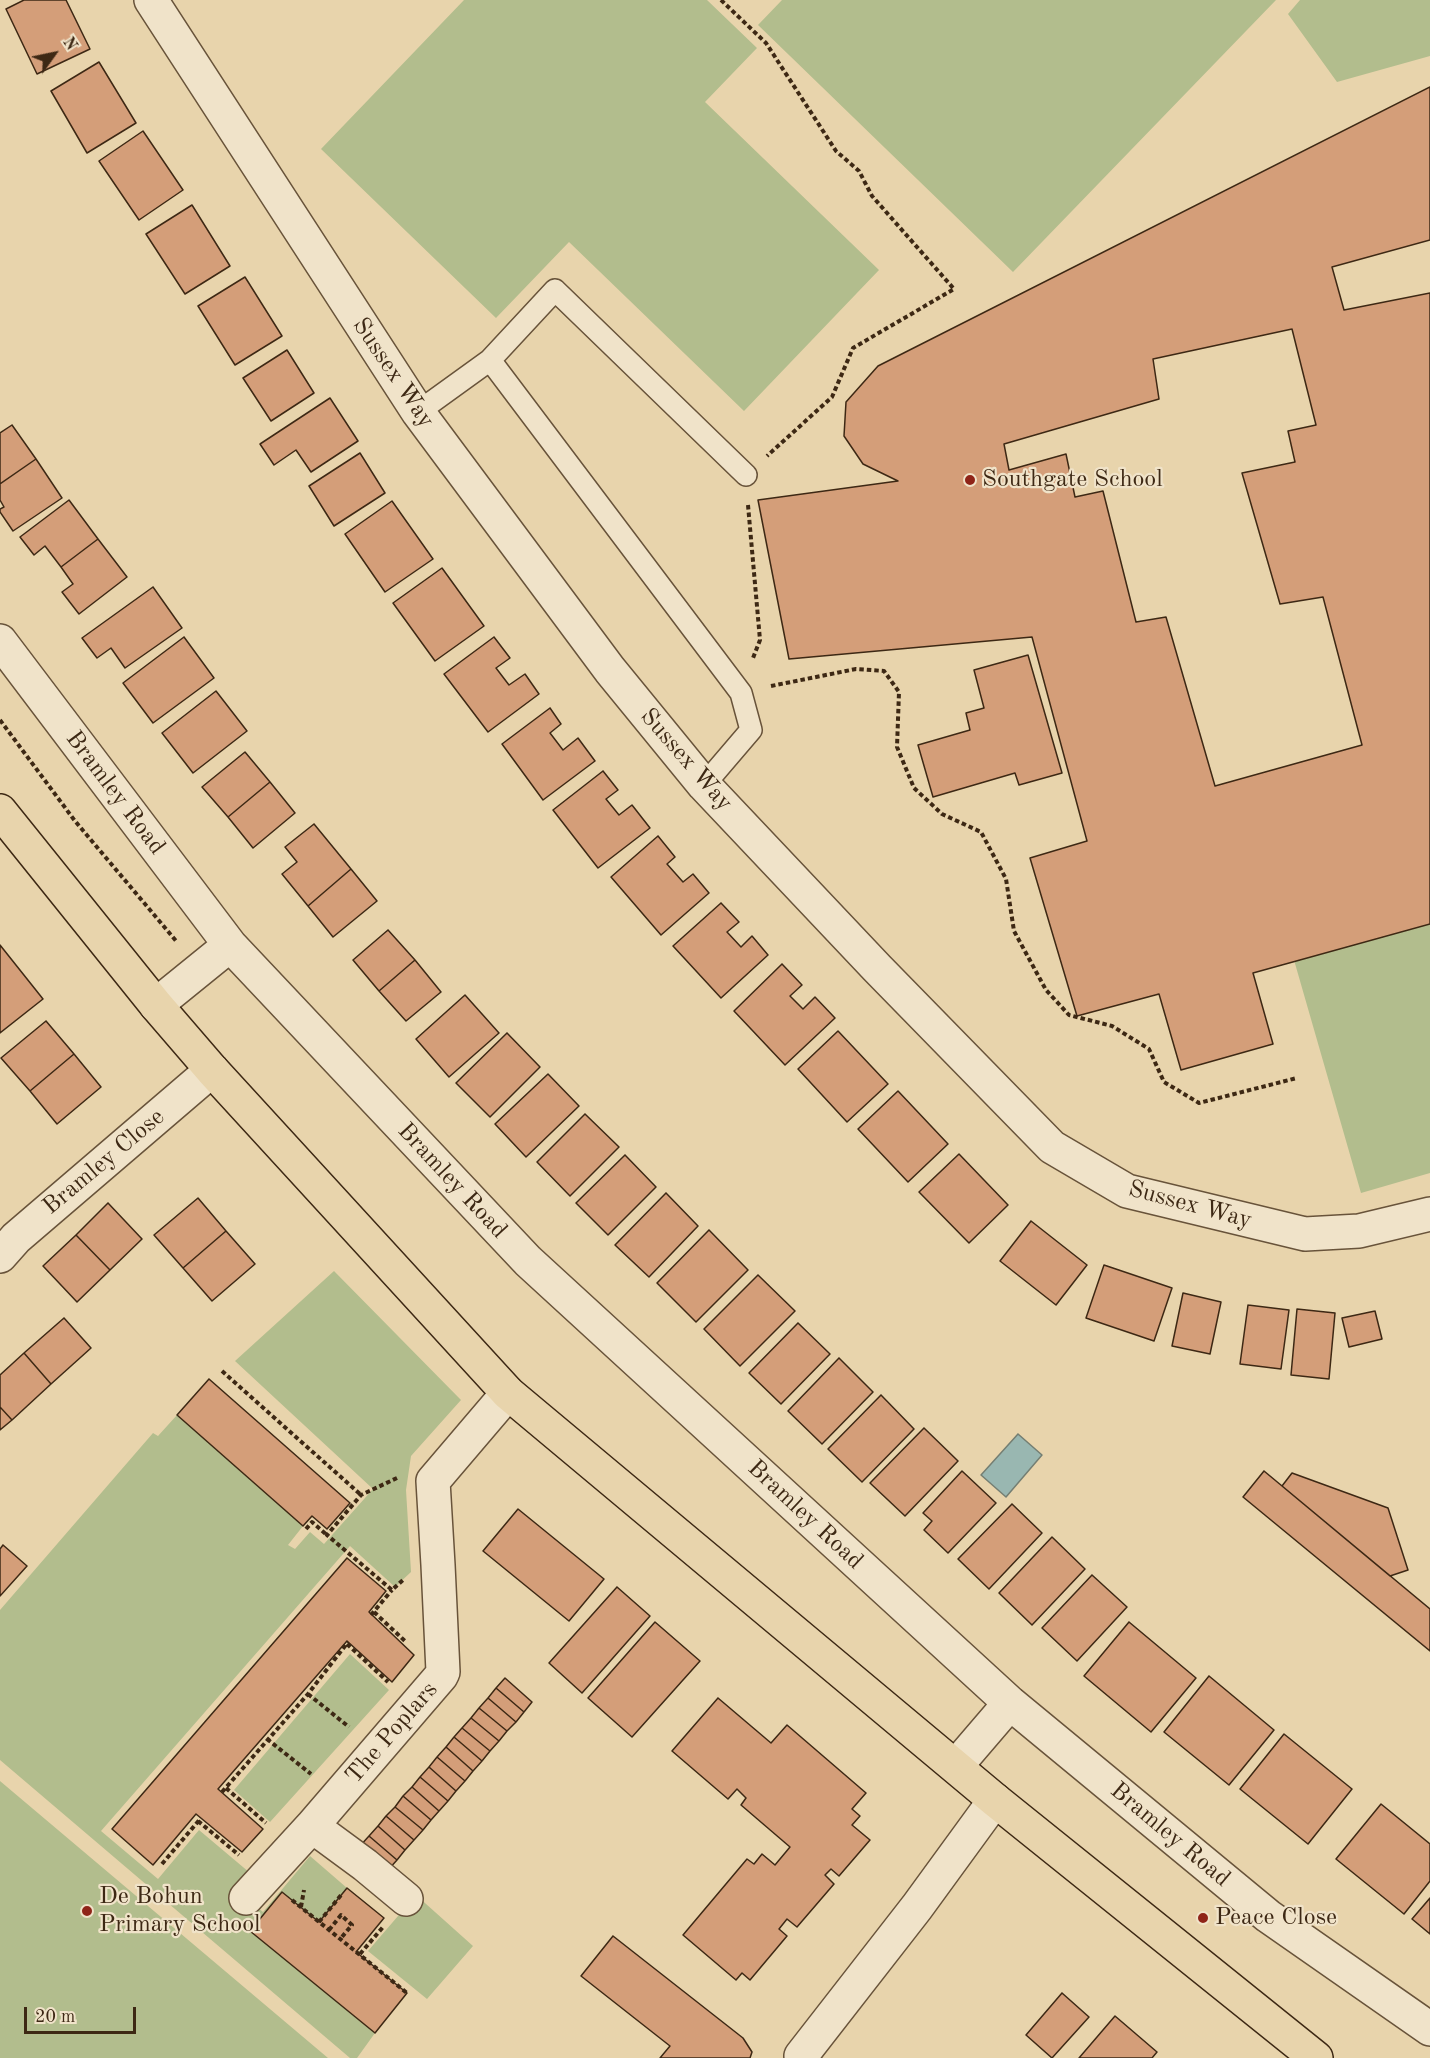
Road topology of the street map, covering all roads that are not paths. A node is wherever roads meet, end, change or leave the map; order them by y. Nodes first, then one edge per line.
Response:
1 (151, 0) edge
2 (490, 360) junction
3 (418, 412) junction
4 (746, 476) road end
5 (0, 641) edge
6 (704, 785) junction
7 (0, 811) edge
8 (230, 945) junction
9 (156, 1005) junction
10 (212, 1070) junction
11 (1430, 1214) edge
12 (5, 1239) edge
13 (508, 1393) junction
14 (1010, 1703) junction
15 (956, 1766) junction
16 (995, 1800) junction
17 (302, 1836) junction
18 (256, 1888) road end
19 (406, 1899) dead end
20 (1430, 2028) edge
21 (801, 2056) dead end
22 (1316, 2058) edge

1 - 3 street, Sussex Way
2 - 3 lane
2 - 4 lane
2 - 6 lane
3 - 6 street, Sussex Way
5 - 8 street, Bramley Road
6 - 11 street, Sussex Way
7 - 9 main road
8 - 9 street
8 - 14 street, Bramley Road
9 - 10 main road
10 - 12 street, Bramley Close
10 - 13 main road
13 - 15 main road
13 - 17 street, The Poplars
14 - 15 street
14 - 20 street, Bramley Road
15 - 16 main road
16 - 21 street
16 - 22 main road
17 - 18 street, The Poplars
17 - 19 street

